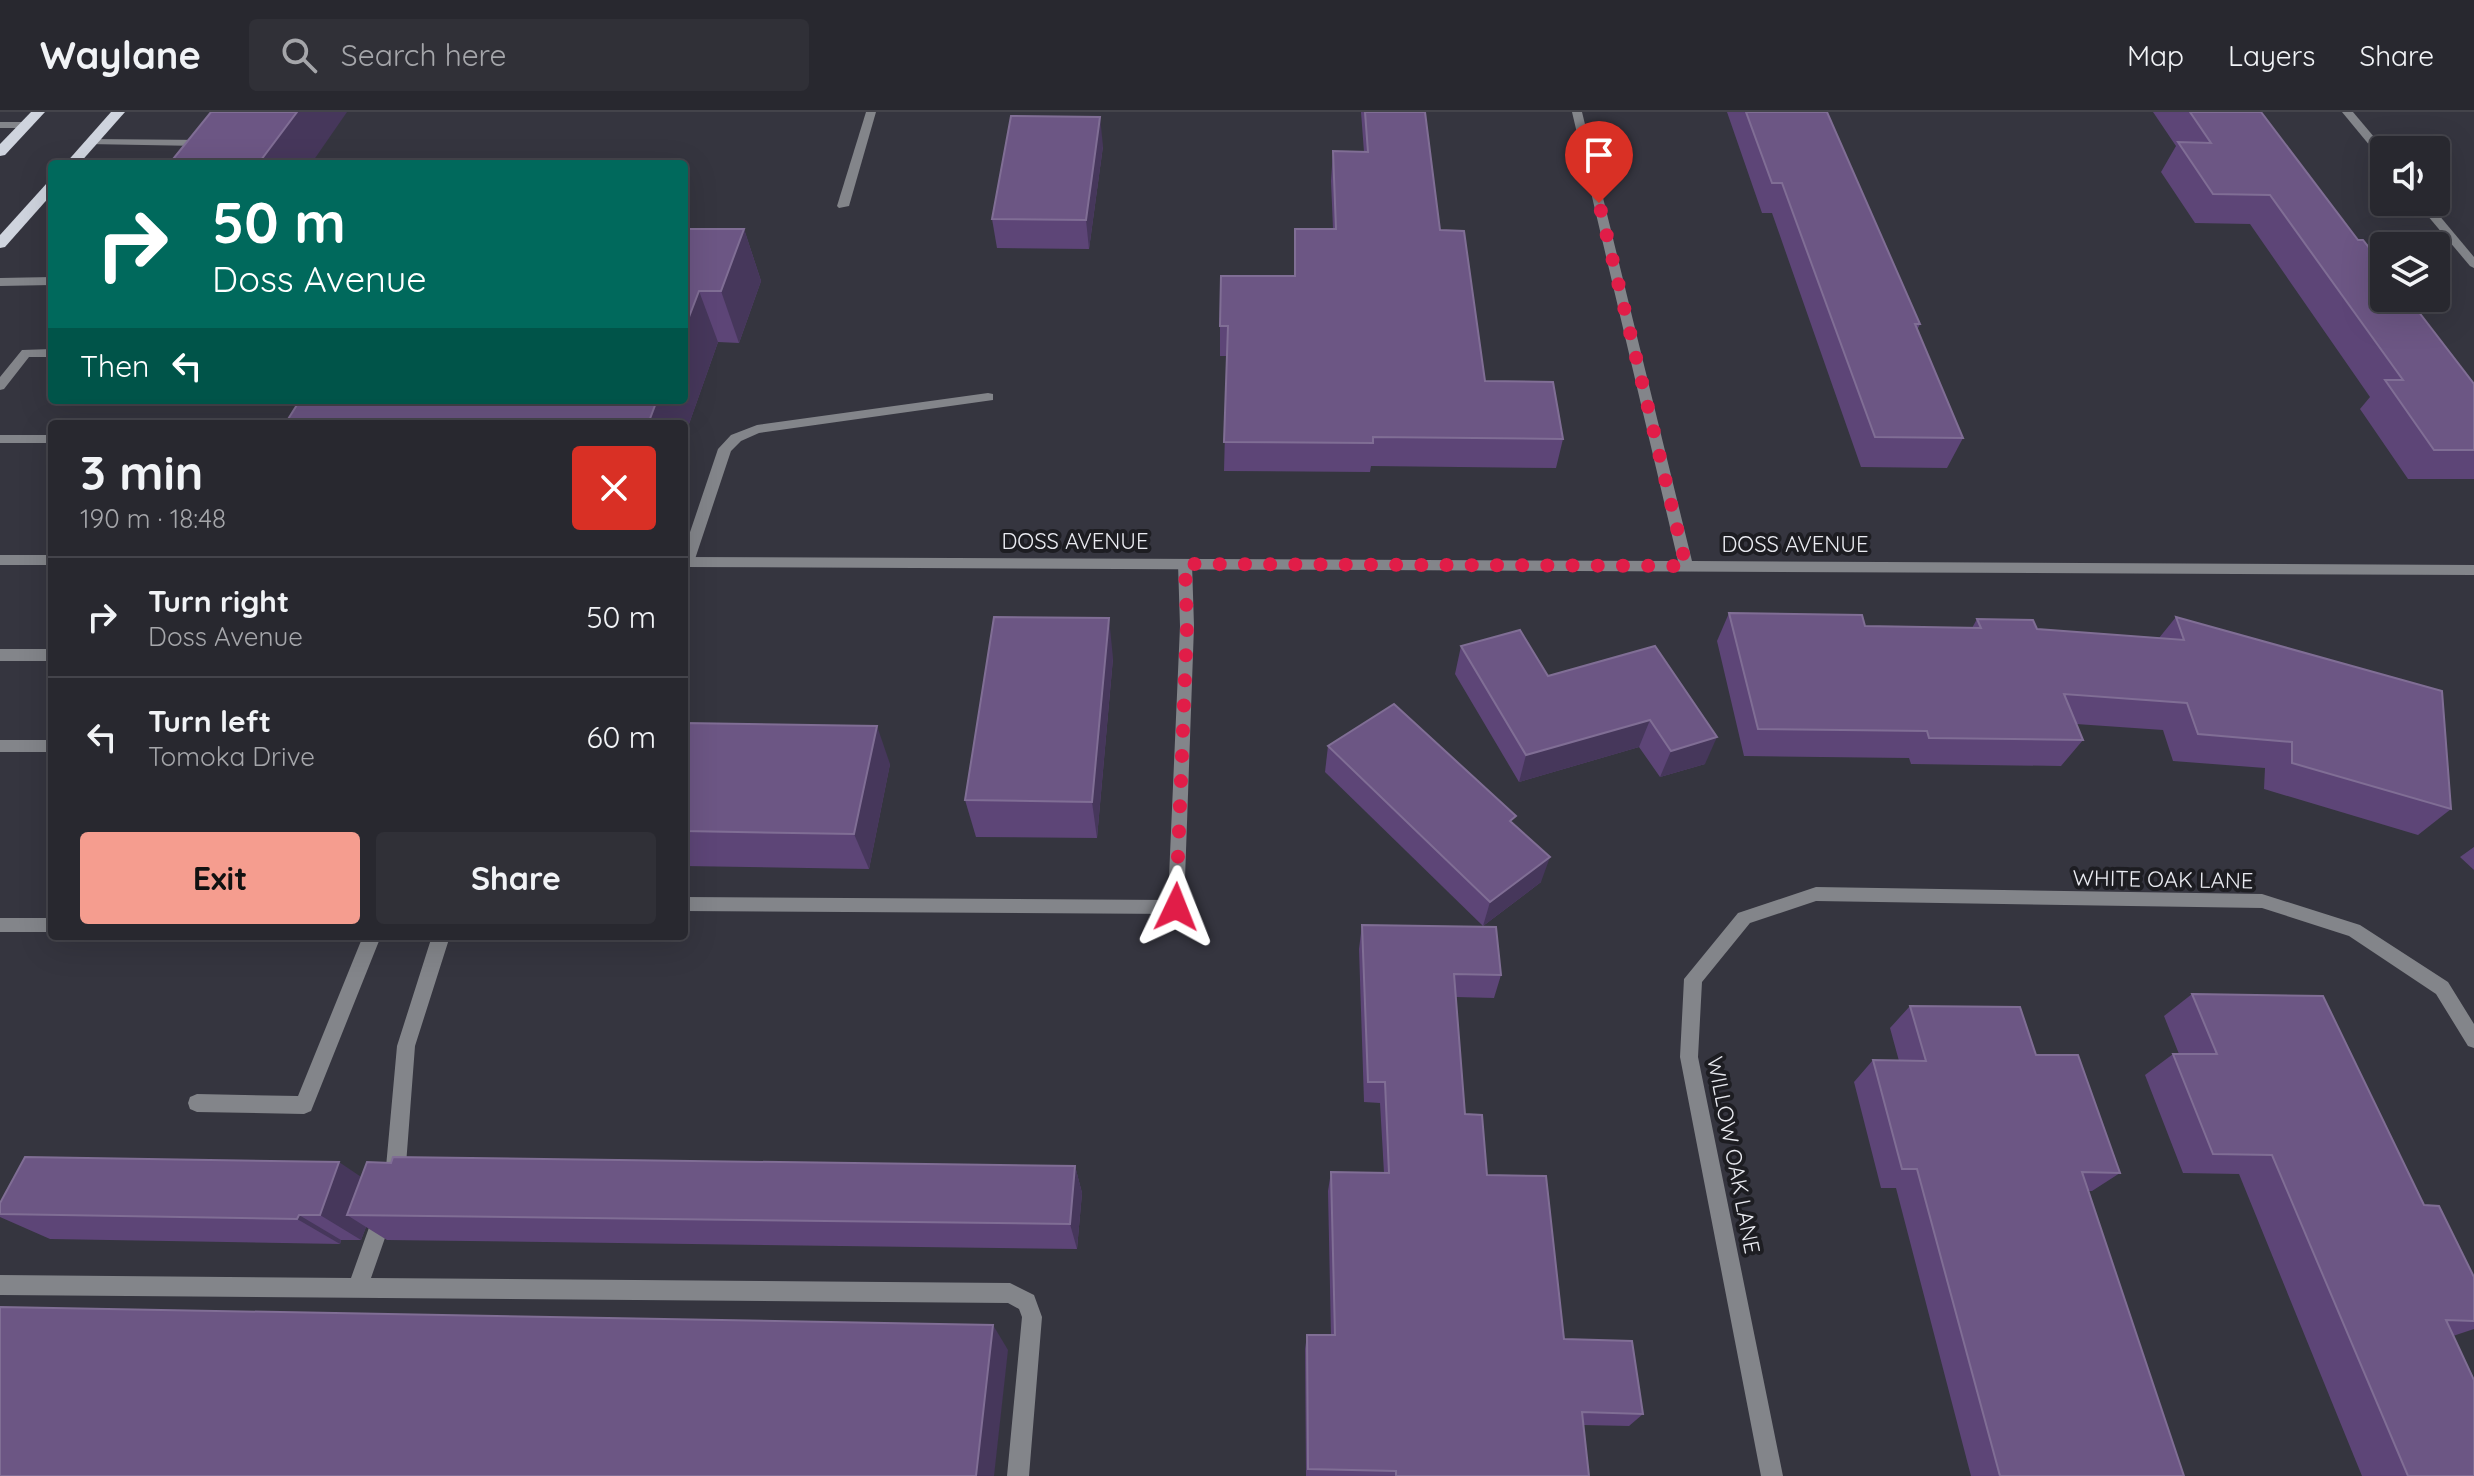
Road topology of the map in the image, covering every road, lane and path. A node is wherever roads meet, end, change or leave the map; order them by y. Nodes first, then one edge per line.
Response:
1 (38, 112) edge
2 (118, 112) edge
3 (871, 112) edge
4 (1577, 112) edge
5 (2347, 112) edge
6 (0, 125) edge
7 (26, 125) junction
8 (2370, 139) edge
9 (91, 142) junction
10 (0, 152) edge
11 (75, 160) edge
12 (195, 160) edge
13 (48, 190) edge
14 (843, 206) dead end
15 (2434, 216) edge
16 (0, 244) edge
17 (2474, 264) edge
18 (48, 281) edge
19 (0, 282) edge
20 (48, 353) edge
21 (0, 386) edge
22 (988, 397) dead end
23 (0, 439) edge
24 (48, 439) edge
25 (688, 556) edge
26 (0, 560) edge
27 (48, 560) edge
28 (688, 562) edge
29 (1185, 564) junction
30 (1686, 566) junction
31 (2474, 570) edge
32 (0, 655) edge
33 (48, 655) edge
34 (0, 746) edge
35 (48, 746) edge
36 (2040, 899) joint
37 (688, 904) edge
38 (0, 925) edge
39 (48, 925) edge
40 (370, 940) edge
41 (440, 940) edge
42 (2474, 1040) edge
43 (197, 1103) dead end
44 (0, 1285) edge
45 (357, 1289) junction
46 (1018, 1476) edge
47 (1772, 1476) edge

1 - 7 main road
2 - 9 main road
3 - 14 street
4 - 30 street
5 - 8 street
6 - 7 street
7 - 10 main road
9 - 11 main road
9 - 12 street
13 - 16 main road
15 - 17 street
18 - 19 street
20 - 21 street
22 - 25 street
23 - 24 street
26 - 27 street
28 - 29 street, DOSS AVENUE
29 - 30 street, DOSS AVENUE
29 - 37 street
30 - 31 street, DOSS AVENUE
32 - 33 street
34 - 35 street
36 - 42 street, WHITE OAK LANE
36 - 47 street, WILLOW OAK LANE
38 - 39 street
40 - 43 street
41 - 45 street
44 - 45 street
45 - 46 street

